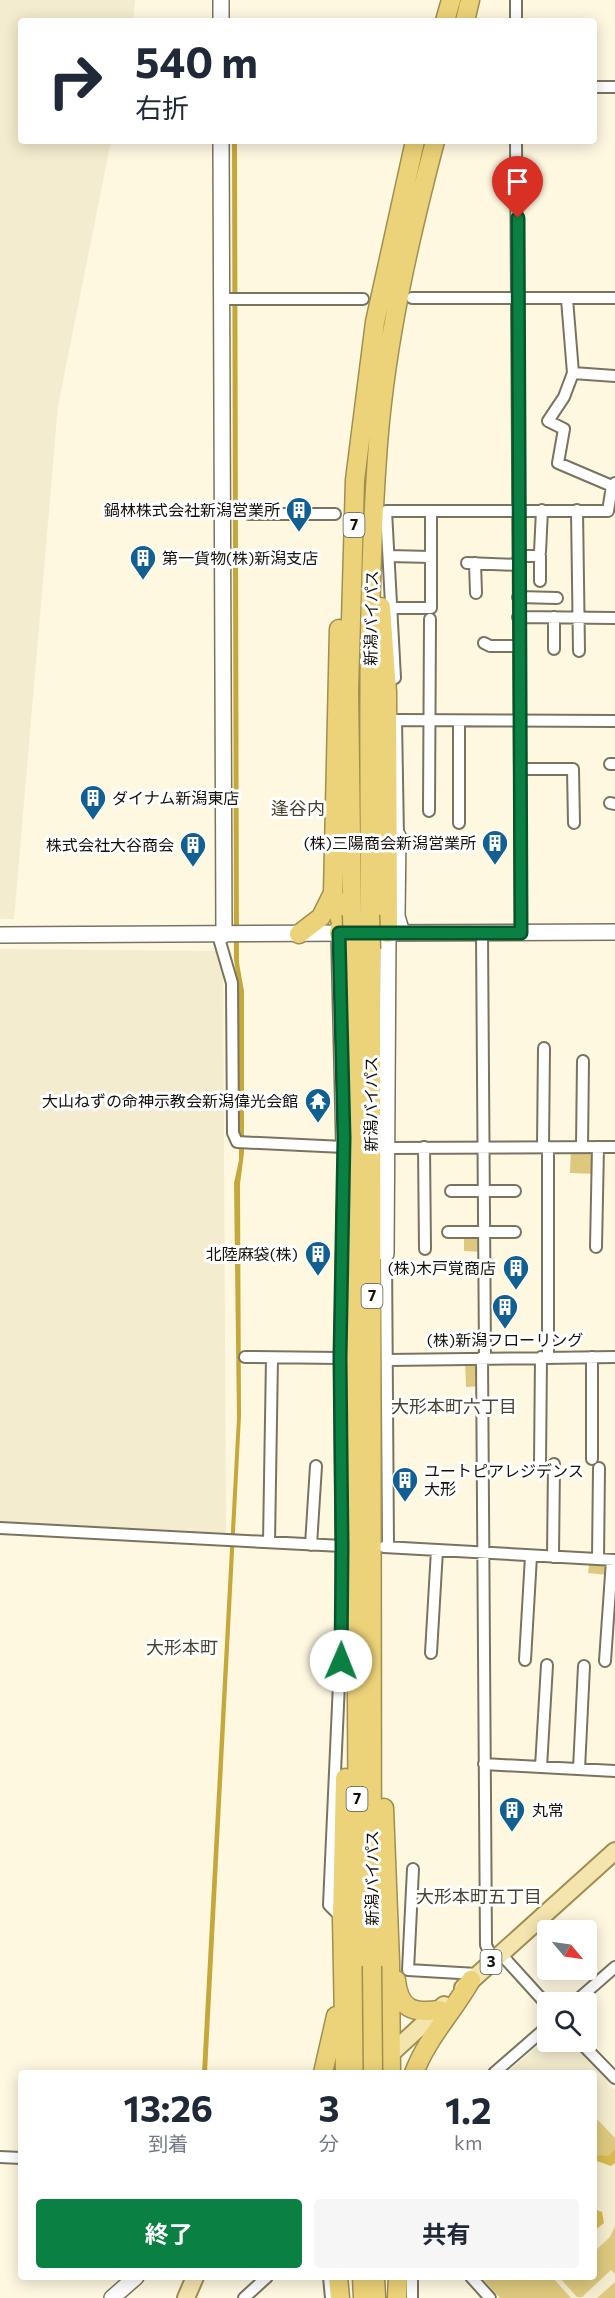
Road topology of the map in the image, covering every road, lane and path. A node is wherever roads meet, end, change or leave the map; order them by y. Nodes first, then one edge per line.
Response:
1 (221, 0) edge
2 (451, 0) edge
3 (470, 0) edge
4 (516, 0) edge
5 (221, 18) edge
6 (446, 18) edge
7 (466, 18) edge
8 (516, 18) edge
9 (597, 87) edge
10 (615, 87) edge
11 (221, 144) edge
12 (414, 144) edge
13 (434, 144) edge
14 (516, 144) edge
15 (412, 298) dead end
16 (615, 298) edge
17 (222, 299) junction
18 (363, 299) dead end
19 (518, 299) junction
20 (567, 299) junction
21 (573, 373) junction
22 (615, 376) edge
23 (355, 480) junction
24 (614, 484) edge
25 (374, 509) junction
26 (518, 510) junction
27 (542, 510) junction
28 (577, 510) junction
29 (223, 511) junction
30 (431, 511) junction
31 (335, 514) dead end
32 (611, 515) edge
33 (540, 552) dead end
34 (389, 556) junction
35 (431, 557) junction
36 (518, 562) junction
37 (540, 580) dead end
38 (476, 593) dead end
39 (518, 597) junction
40 (557, 598) dead end
41 (393, 608) junction
42 (518, 617) junction
43 (554, 618) junction
44 (579, 618) junction
45 (615, 618) edge
46 (430, 619) dead end
47 (484, 643) dead end
48 (519, 646) junction
49 (554, 649) dead end
50 (579, 651) dead end
51 (396, 720) junction
52 (430, 720) junction
53 (459, 721) junction
54 (519, 721) junction
55 (615, 721) edge
56 (520, 769) junction
57 (429, 811) dead end
58 (459, 823) dead end
59 (574, 823) dead end
60 (398, 836) joint
61 (333, 893) junction
62 (361, 915) junction
63 (615, 932) edge
64 (339, 933) junction
65 (395, 933) junction
66 (483, 933) junction
67 (521, 933) junction
68 (299, 934) junction
69 (0, 935) edge
70 (221, 935) junction
71 (362, 949) junction
72 (544, 1048) dead end
73 (582, 1061) dead end
74 (344, 1147) junction
75 (424, 1147) junction
76 (484, 1147) junction
77 (545, 1147) junction
78 (582, 1147) junction
79 (598, 1147) junction
80 (615, 1147) edge
81 (386, 1148) junction
82 (451, 1191) dead end
83 (484, 1191) junction
84 (515, 1191) dead end
85 (448, 1232) dead end
86 (484, 1232) junction
87 (515, 1232) dead end
88 (596, 1248) dead end
89 (425, 1250) dead end
90 (386, 1254) joint
91 (245, 1357) dead end
92 (483, 1357) junction
93 (544, 1357) junction
94 (592, 1357) junction
95 (615, 1357) edge
96 (272, 1358) junction
97 (340, 1358) junction
98 (387, 1360) junction
99 (540, 1463) dead end
100 (554, 1464) dead end
101 (316, 1466) dead end
102 (0, 1527) edge
103 (269, 1542) junction
104 (311, 1545) junction
105 (342, 1546) junction
106 (437, 1550) junction
107 (484, 1553) junction
108 (531, 1556) junction
109 (553, 1557) junction
110 (598, 1559) junction
111 (614, 1560) edge
112 (355, 1632) junction
113 (373, 1642) junction
114 (431, 1653) dead end
115 (525, 1660) dead end
116 (605, 1662) dead end
117 (547, 1665) dead end
118 (584, 1666) dead end
119 (484, 1764) junction
120 (542, 1767) junction
121 (579, 1769) junction
122 (615, 1771) edge
123 (615, 1851) edge
124 (413, 1869) dead end
125 (388, 1892) junction
126 (342, 1919) junction
127 (497, 1957) junction
128 (366, 1966) junction
129 (615, 1966) edge
130 (342, 1974) junction
131 (474, 1977) junction
132 (585, 1992) edge
133 (537, 1995) edge
134 (439, 2010) junction
135 (537, 2036) edge
136 (590, 2052) edge
137 (391, 2064) edge
138 (324, 2070) edge
139 (345, 2070) edge
140 (359, 2070) edge
141 (371, 2070) edge
142 (415, 2070) edge
143 (497, 2070) edge
144 (615, 2078) edge
145 (0, 2157) edge
146 (18, 2158) edge
147 (133, 2280) edge
148 (194, 2280) edge
149 (264, 2280) edge
150 (329, 2280) edge
151 (338, 2280) edge
152 (362, 2280) edge
153 (375, 2280) edge
154 (398, 2280) edge
155 (412, 2280) edge
156 (474, 2280) edge
157 (112, 2298) edge
158 (186, 2298) edge
159 (244, 2298) edge
160 (330, 2298) edge
161 (340, 2298) edge
162 (363, 2298) edge
163 (376, 2298) edge
164 (397, 2298) edge
165 (412, 2298) edge
166 (490, 2298) edge

1 - 5 street
2 - 6 highway
3 - 7 highway
4 - 8 street
9 - 10 street
11 - 17 street
12 - 23 highway, 新潟バイパス / 7
13 - 25 highway, 新潟バイパス / 7
14 - 19 street
15 - 19 street
16 - 20 street
17 - 18 street
17 - 29 street
19 - 20 street
19 - 26 street
20 - 21 street
21 - 22 street
21 - 24 street
23 - 61 highway
23 - 62 highway, 新潟バイパス / 7
24 - 32 street
25 - 62 highway, 新潟バイパス / 7
25 - 65 highway
26 - 27 street
26 - 30 street
26 - 36 street
27 - 28 street
27 - 33 street
28 - 32 street
28 - 44 street
29 - 31 street
29 - 70 street
30 - 34 street
30 - 35 street
34 - 35 street
34 - 41 street
35 - 41 street
36 - 37 street
36 - 38 street
36 - 39 street
39 - 40 street
39 - 42 street
41 - 51 street
42 - 43 street
42 - 48 street
43 - 44 street
43 - 49 street
44 - 45 street
44 - 50 street
46 - 52 street
47 - 48 street
48 - 54 street
51 - 52 street
51 - 60 street
52 - 53 street
52 - 57 street
53 - 54 street
53 - 58 street
54 - 55 street
54 - 56 street
56 - 59 street
56 - 67 street
60 - 65 street
61 - 64 highway
61 - 68 highway
62 - 71 highway, 新潟バイパス / 7, bridge
63 - 67 street
64 - 65 street
64 - 68 street
64 - 74 street
65 - 66 street
65 - 81 street
66 - 67 street
66 - 76 street
68 - 70 street
69 - 70 street
70 - 74 street
71 - 112 highway, 新潟バイパス / 7
71 - 113 highway, 新潟バイパス / 7
72 - 77 street
73 - 78 street
74 - 97 street
75 - 76 street
75 - 81 street
75 - 89 street
76 - 77 street
76 - 83 street
77 - 78 street
77 - 93 street
78 - 79 street
79 - 80 street
79 - 88 street
81 - 90 street
82 - 83 street
83 - 84 street
83 - 86 street
85 - 86 street
86 - 87 street
86 - 92 street
90 - 98 street
91 - 96 street
92 - 93 street
92 - 98 street
92 - 107 street
93 - 94 street
93 - 99 street
94 - 95 street
94 - 110 street
96 - 97 street
96 - 103 street
97 - 105 street
98 - 106 street
100 - 109 street
101 - 104 street
102 - 103 street
103 - 104 street
104 - 105 street
105 - 126 street
106 - 107 street
106 - 114 street
107 - 108 street
107 - 119 street
108 - 109 street
108 - 115 street
109 - 110 street
110 - 111 street
111 - 116 street
112 - 126 highway
112 - 128 highway, 新潟バイパス / 7
113 - 125 highway
113 - 128 highway, 新潟バイパス / 7
117 - 120 street
118 - 121 street
119 - 120 street
119 - 127 street
120 - 121 street
121 - 122 street
123 - 127 main road, 3
124 - 131 street
125 - 134 highway
125 - 137 highway
126 - 130 highway
127 - 131 main road, 3
127 - 133 street
128 - 140 highway, 新潟バイパス / 7
128 - 141 highway, 新潟バイパス / 7, bridge
129 - 132 street
130 - 138 highway
130 - 139 highway
131 - 134 main road, 3
131 - 142 highway
134 - 137 main road, 3
135 - 143 street
136 - 144 street
145 - 146 street
147 - 157 street
148 - 158 main road
149 - 159 street
150 - 160 street
151 - 161 highway
152 - 162 highway
153 - 163 highway
154 - 164 highway
155 - 165 street
156 - 166 street

